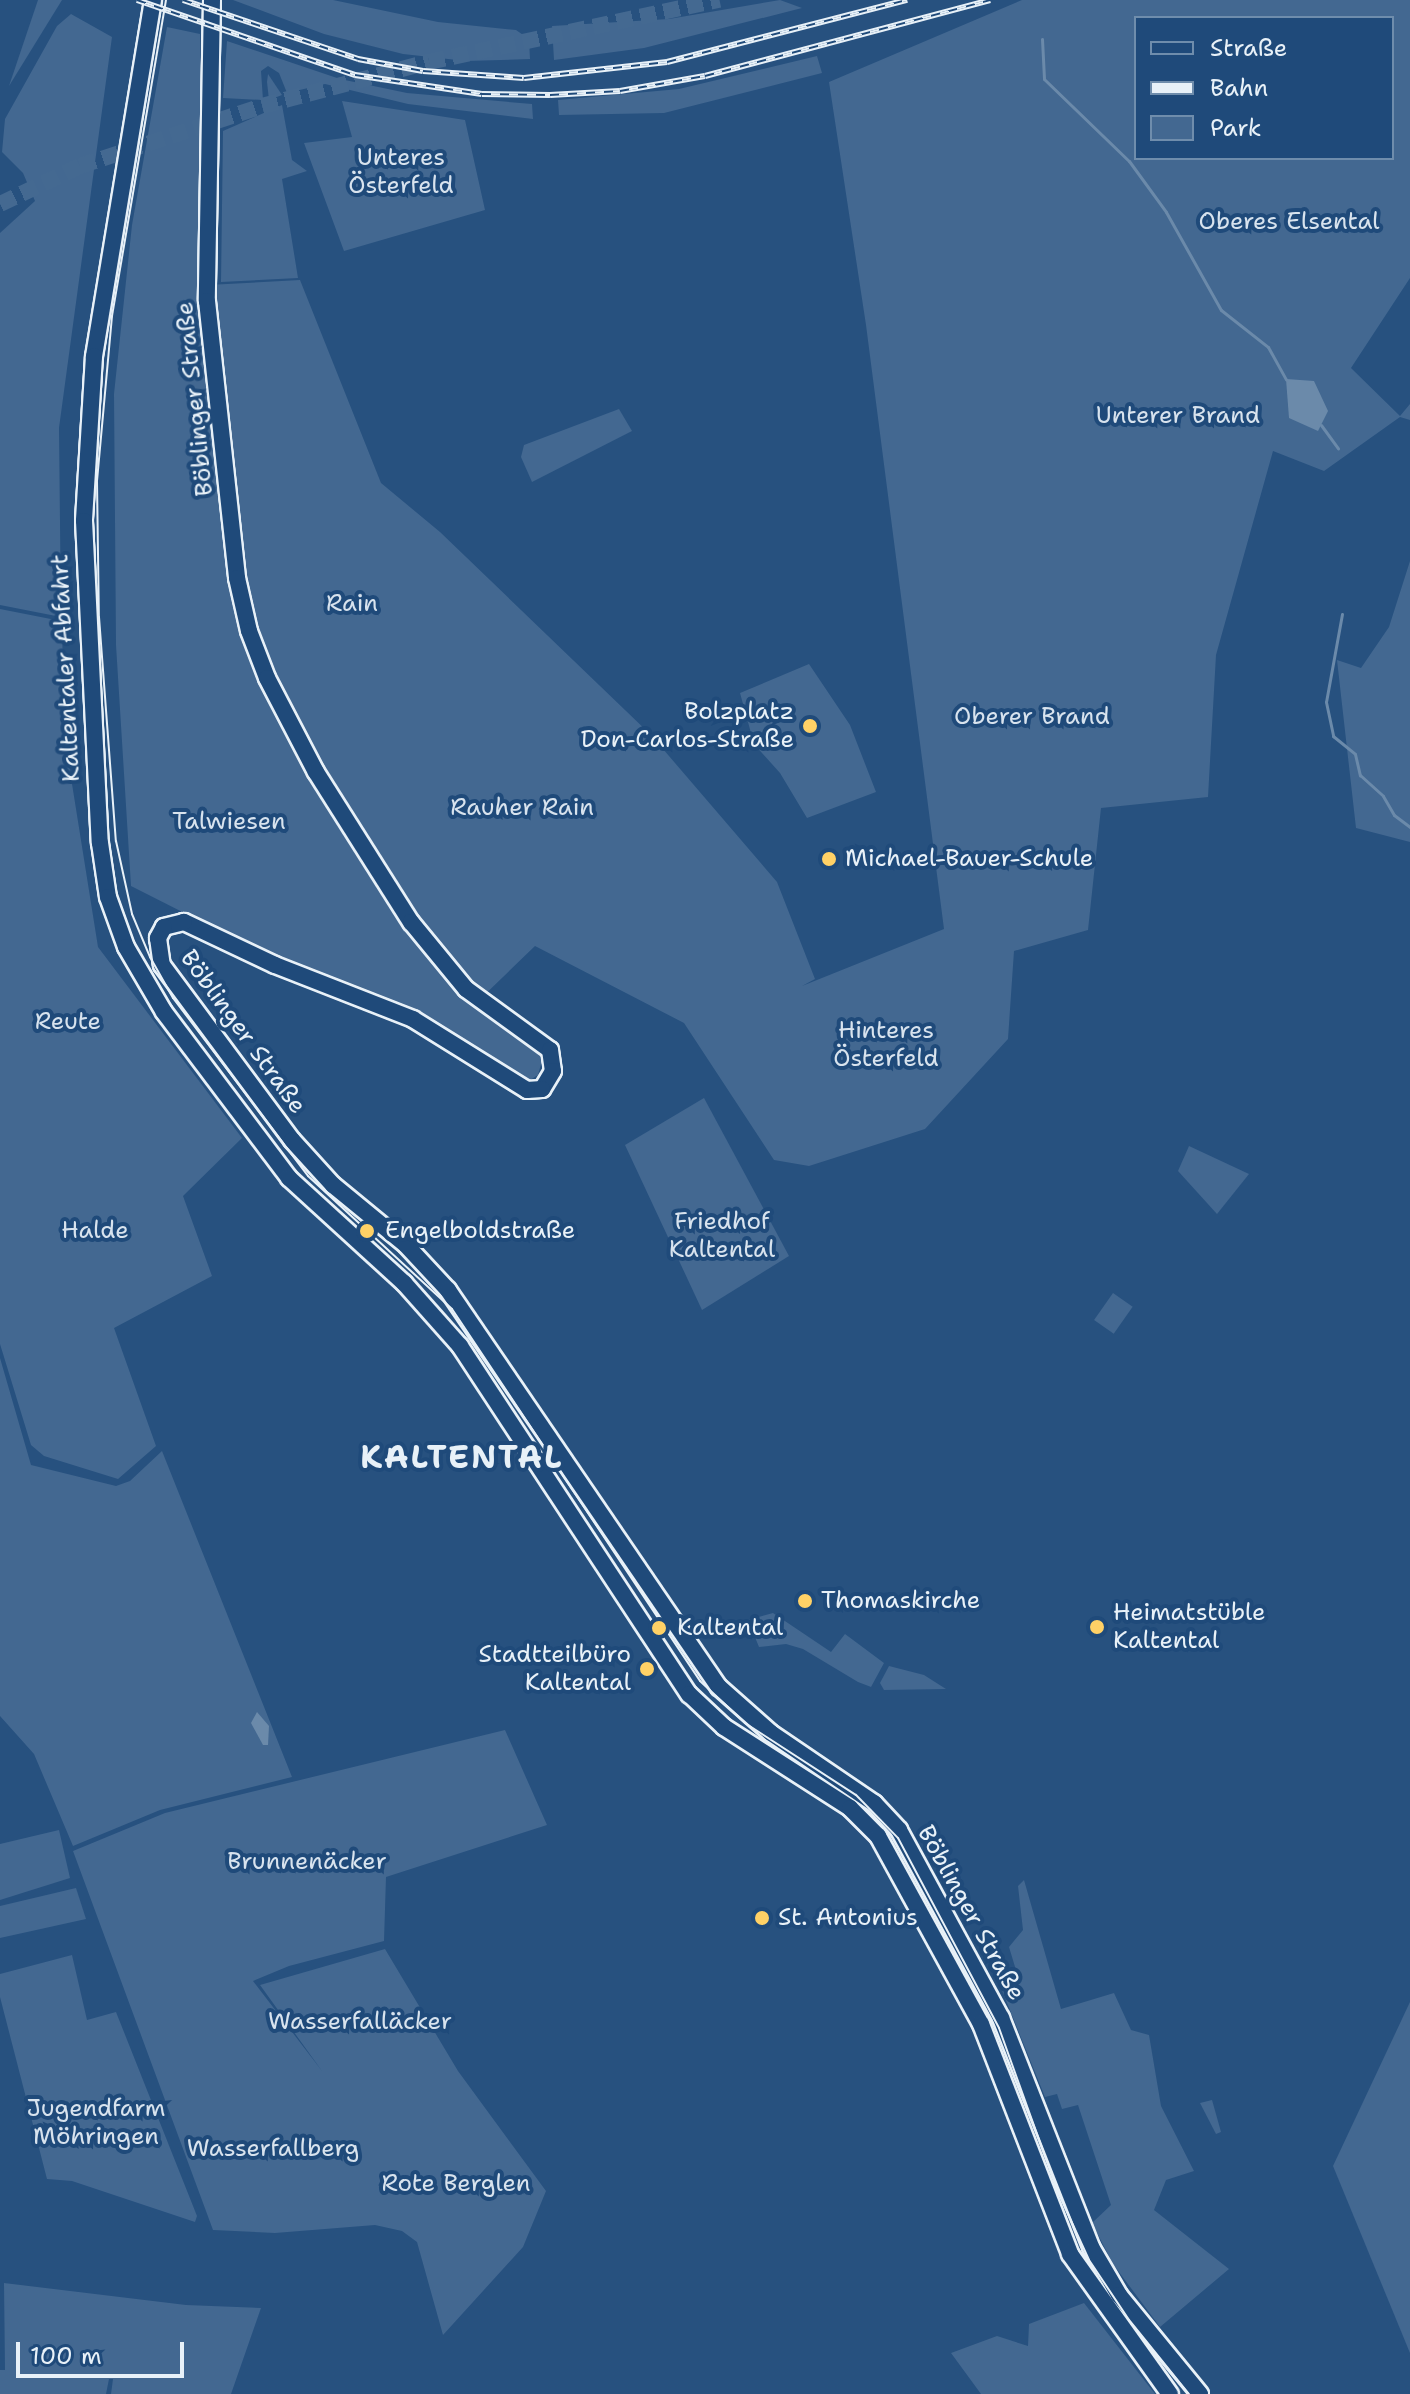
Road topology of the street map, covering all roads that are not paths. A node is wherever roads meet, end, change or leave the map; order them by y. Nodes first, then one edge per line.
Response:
1 (153, 0) edge
2 (212, 0) edge
3 (366, 1248) joint
4 (1170, 2394) edge
5 (1200, 2394) edge

1 - 3 main road, Kaltentaler Abfahrt
2 - 5 main road, Böblinger Straße
3 - 4 main road, Böblinger Straße

